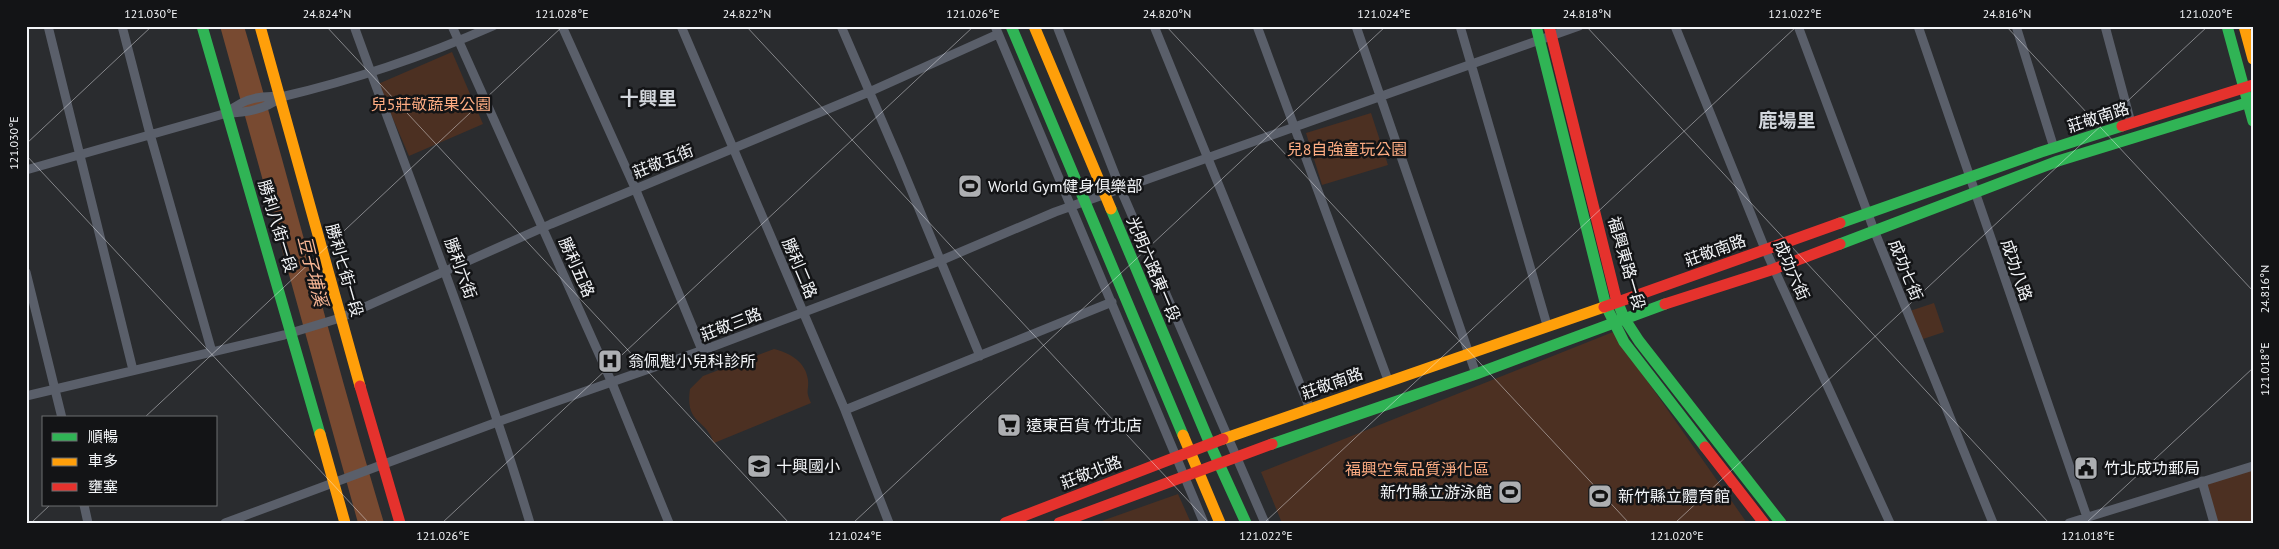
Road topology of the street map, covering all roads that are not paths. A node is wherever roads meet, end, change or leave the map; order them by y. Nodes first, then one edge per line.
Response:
1 (48, 26) edge
2 (122, 26) edge
3 (202, 26) edge
4 (260, 26) edge
5 (354, 26) edge
6 (452, 26) edge
7 (493, 26) edge
8 (562, 26) edge
9 (680, 26) edge
10 (840, 26) edge
11 (1011, 26) edge
12 (1034, 26) edge
13 (1057, 26) edge
14 (1154, 26) edge
15 (1257, 26) edge
16 (1356, 26) edge
17 (1460, 26) edge
18 (1536, 26) edge
19 (1579, 26) edge
20 (1675, 26) edge
21 (1798, 26) edge
22 (1918, 26) edge
23 (2016, 26) edge
24 (2105, 26) edge
25 (2227, 26) edge
26 (2244, 26) edge
27 (996, 30) edge
28 (1550, 31) edge
29 (1540, 40) junction
30 (458, 42) junction
31 (2253, 59) edge
32 (1472, 64) junction
33 (371, 73) junction
34 (2248, 86) edge
35 (870, 92) junction
36 (1380, 96) junction
37 (281, 97) junction
38 (2250, 102) edge
39 (238, 108) junction
40 (227, 113) junction
41 (2253, 121) edge
42 (2131, 123) junction
43 (1293, 127) junction
44 (150, 134) junction
45 (2054, 148) junction
46 (733, 150) junction
47 (81, 153) junction
48 (1208, 159) junction
49 (26, 170) edge
50 (1970, 177) junction
51 (635, 188) junction
52 (1121, 190) junction
53 (1974, 192) junction
54 (1106, 196) junction
55 (1085, 202) junction
56 (1072, 207) junction
57 (1868, 213) junction
58 (543, 228) junction
59 (1874, 230) junction
60 (1765, 249) junction
61 (942, 260) junction
62 (1774, 269) junction
63 (446, 270) junction
64 (26, 272) edge
65 (1112, 302) junction
66 (1617, 302) junction
67 (1606, 306) junction
68 (803, 312) junction
69 (340, 318) junction
70 (1618, 320) junction
71 (1547, 325) junction
72 (292, 333) junction
73 (702, 350) junction
74 (212, 352) junction
75 (1467, 352) junction
76 (980, 356) junction
77 (133, 370) junction
78 (1476, 374) junction
79 (1388, 380) junction
80 (612, 383) junction
81 (55, 389) junction
82 (26, 396) edge
83 (1310, 409) junction
84 (845, 410) junction
85 (62, 416) edge
86 (500, 421) junction
87 (1228, 438) junction
88 (1210, 444) junction
89 (1190, 452) junction
90 (1176, 457) junction
91 (1236, 457) junction
92 (1219, 463) junction
93 (384, 464) junction
94 (2253, 466) edge
95 (1198, 472) junction
96 (1184, 476) junction
97 (333, 481) junction
98 (2202, 481) junction
99 (84, 506) edge
100 (2088, 519) edge
101 (88, 523) edge
102 (225, 523) edge
103 (345, 523) edge
104 (400, 523) edge
105 (530, 523) edge
106 (669, 523) edge
107 (890, 523) edge
108 (1005, 523) edge
109 (1058, 523) edge
110 (1204, 523) edge
111 (1220, 523) edge
112 (1246, 523) edge
113 (1265, 523) edge
114 (1764, 523) edge
115 (1781, 523) edge
116 (1890, 523) edge
117 (1993, 523) edge
118 (2068, 523) edge
119 (2214, 523) edge

1 - 47 street
2 - 44 street
3 - 40 street, 勝利八街一段
4 - 37 street, 勝利七街一段
5 - 33 street, 勝利六街
6 - 30 street, 勝利五路
7 - 30 street
8 - 51 street
9 - 46 street, 勝利二路
10 - 35 street
11 - 55 street
12 - 54 street, 光明六路東一段
13 - 52 street, 光明六路東一段
14 - 48 street
15 - 43 street
16 - 36 street
17 - 32 street
18 - 29 street, 福興東路一段
19 - 28 street, 莊敬三路
20 - 60 street, 成功六街
21 - 57 street, 成功七街
22 - 50 street, 成功八路
23 - 45 street
24 - 42 street
25 - 34 street
26 - 31 street
27 - 35 street, 莊敬五街
27 - 56 street
28 - 29 street, 莊敬三路
28 - 66 street, 福興東路一段
29 - 32 street, 莊敬三路
29 - 67 street, 福興東路一段
30 - 33 street
30 - 58 street, 勝利五路
32 - 36 street, 莊敬三路
32 - 71 street
33 - 37 street
33 - 63 street, 勝利六街
34 - 38 street
34 - 42 street, 莊敬南路
35 - 46 street, 莊敬五街
35 - 61 street
36 - 43 street, 莊敬三路
36 - 75 street
37 - 39 street
37 - 39 street
37 - 69 street, 勝利七街一段
38 - 41 street
38 - 53 street, 莊敬南路
39 - 40 street
40 - 44 street
40 - 72 street, 勝利八街一段
42 - 45 street, 莊敬南路
43 - 48 street, 莊敬三路
43 - 79 street
44 - 47 street
44 - 74 street
45 - 50 street, 莊敬南路
46 - 51 street, 莊敬五街
46 - 68 street, 勝利二路
47 - 49 street
47 - 77 street
48 - 52 street, 莊敬三路
48 - 83 street
50 - 53 street, 成功八路
50 - 57 street, 莊敬南路
51 - 58 street, 莊敬五街
51 - 73 street
52 - 54 street, 莊敬三路
52 - 87 street, 光明六路東一段
53 - 59 street, 莊敬南路
53 - 100 street, 成功八路
54 - 55 street, 莊敬三路
54 - 88 street, 光明六路東一段
55 - 56 street, 莊敬三路
55 - 89 street
56 - 61 street, 莊敬三路
56 - 65 street
57 - 59 street, 成功七街
57 - 60 street, 莊敬南路
58 - 63 street, 莊敬五街
58 - 80 street, 勝利五路
59 - 62 street, 莊敬南路
59 - 117 street, 成功七街
60 - 62 street, 成功六街
60 - 66 street, 莊敬南路
61 - 68 street, 莊敬三路
61 - 76 street
62 - 70 street, 莊敬南路
62 - 116 street, 成功六街
63 - 69 street, 莊敬五街
63 - 86 street, 勝利六街
64 - 81 street
65 - 76 street
65 - 90 street
66 - 67 street, 莊敬南路
66 - 70 street, 福興東路一段
67 - 70 street, 福興東路一段
67 - 71 street, 莊敬南路
68 - 73 street, 莊敬三路
68 - 84 street, 勝利二路
69 - 72 street, 莊敬五街
69 - 93 street, 勝利七街一段
70 - 78 street, 莊敬南路
70 - 114 street, 福興東路一段
70 - 115 street, 福興東路一段
71 - 75 street, 莊敬南路
72 - 74 street
72 - 97 street, 勝利八街一段
73 - 80 street, 莊敬三路
74 - 77 street
75 - 78 street
75 - 79 street, 莊敬南路
76 - 84 street
77 - 81 street
78 - 91 street, 莊敬南路
79 - 83 street, 莊敬南路
80 - 86 street, 莊敬三路
80 - 106 street, 勝利五路
81 - 82 street
81 - 85 street
83 - 87 street, 莊敬南路
84 - 107 street, 勝利二路
86 - 93 street, 莊敬三路
86 - 105 street, 勝利六街
87 - 88 street, 莊敬南路
87 - 91 street, 光明六路東一段
88 - 89 street, 莊敬南路
88 - 92 street, 光明六路東一段
89 - 90 street, 莊敬北路
89 - 95 street
90 - 96 street
90 - 108 street, 莊敬北路
91 - 92 street, 莊敬南路
91 - 113 street, 光明六路東一段
92 - 95 street, 莊敬南路
92 - 112 street, 光明六路東一段
93 - 97 street, 莊敬三路
93 - 104 street, 勝利七街一段
94 - 98 street
95 - 96 street
95 - 111 street
96 - 109 street
96 - 110 street
97 - 102 street
97 - 103 street, 勝利八街一段
98 - 100 street
98 - 119 street
99 - 101 street
100 - 118 street

